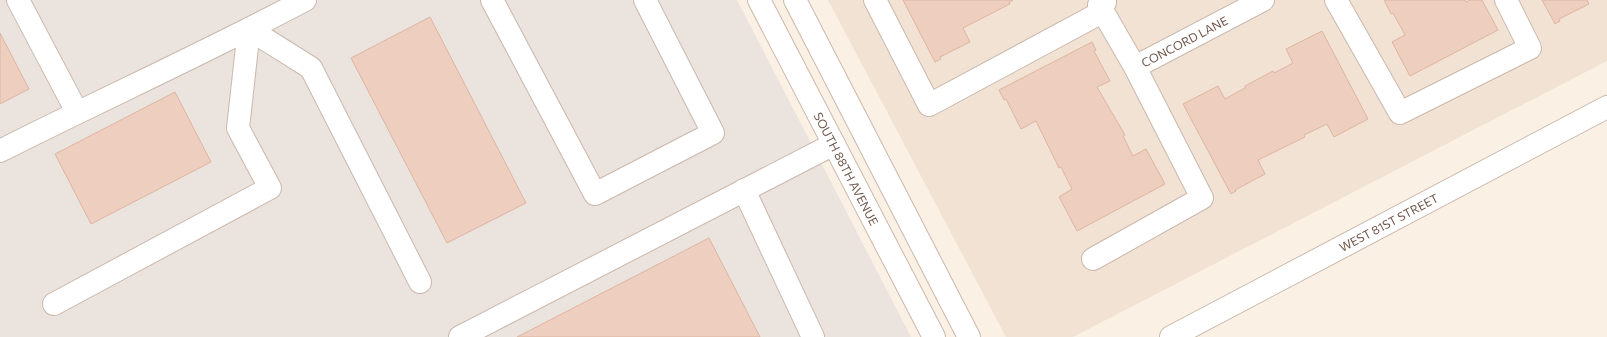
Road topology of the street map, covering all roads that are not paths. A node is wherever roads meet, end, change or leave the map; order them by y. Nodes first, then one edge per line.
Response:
1 (18, 0) edge
2 (303, 0) edge
3 (492, 0) edge
4 (645, 0) edge
5 (759, 0) edge
6 (795, 0) edge
7 (875, 0) edge
8 (1263, 0) edge
9 (1336, 0) edge
10 (1506, 0) edge
11 (1105, 6) edge
12 (249, 30) junction
13 (1135, 67) junction
14 (1607, 107) edge
15 (77, 112) junction
16 (834, 144) junction
17 (0, 151) edge
18 (744, 190) junction
19 (1093, 259) dead end
20 (420, 282) dead end
21 (54, 304) dead end
22 (460, 337) edge
23 (813, 337) edge
24 (934, 337) edge
25 (969, 337) edge
26 (1171, 337) edge

1 - 15 street
2 - 12 street
3 - 4 street
5 - 16 street, SOUTH 88TH AVENUE
6 - 25 street
7 - 11 street
8 - 13 street, CONCORD LANE
9 - 10 street
11 - 13 street, CONCORD LANE
12 - 15 street
12 - 20 street
12 - 21 street
13 - 19 street
14 - 26 street, WEST 81ST STREET
15 - 17 street
16 - 18 street
16 - 24 street, SOUTH 88TH AVENUE
18 - 22 street
18 - 23 street

